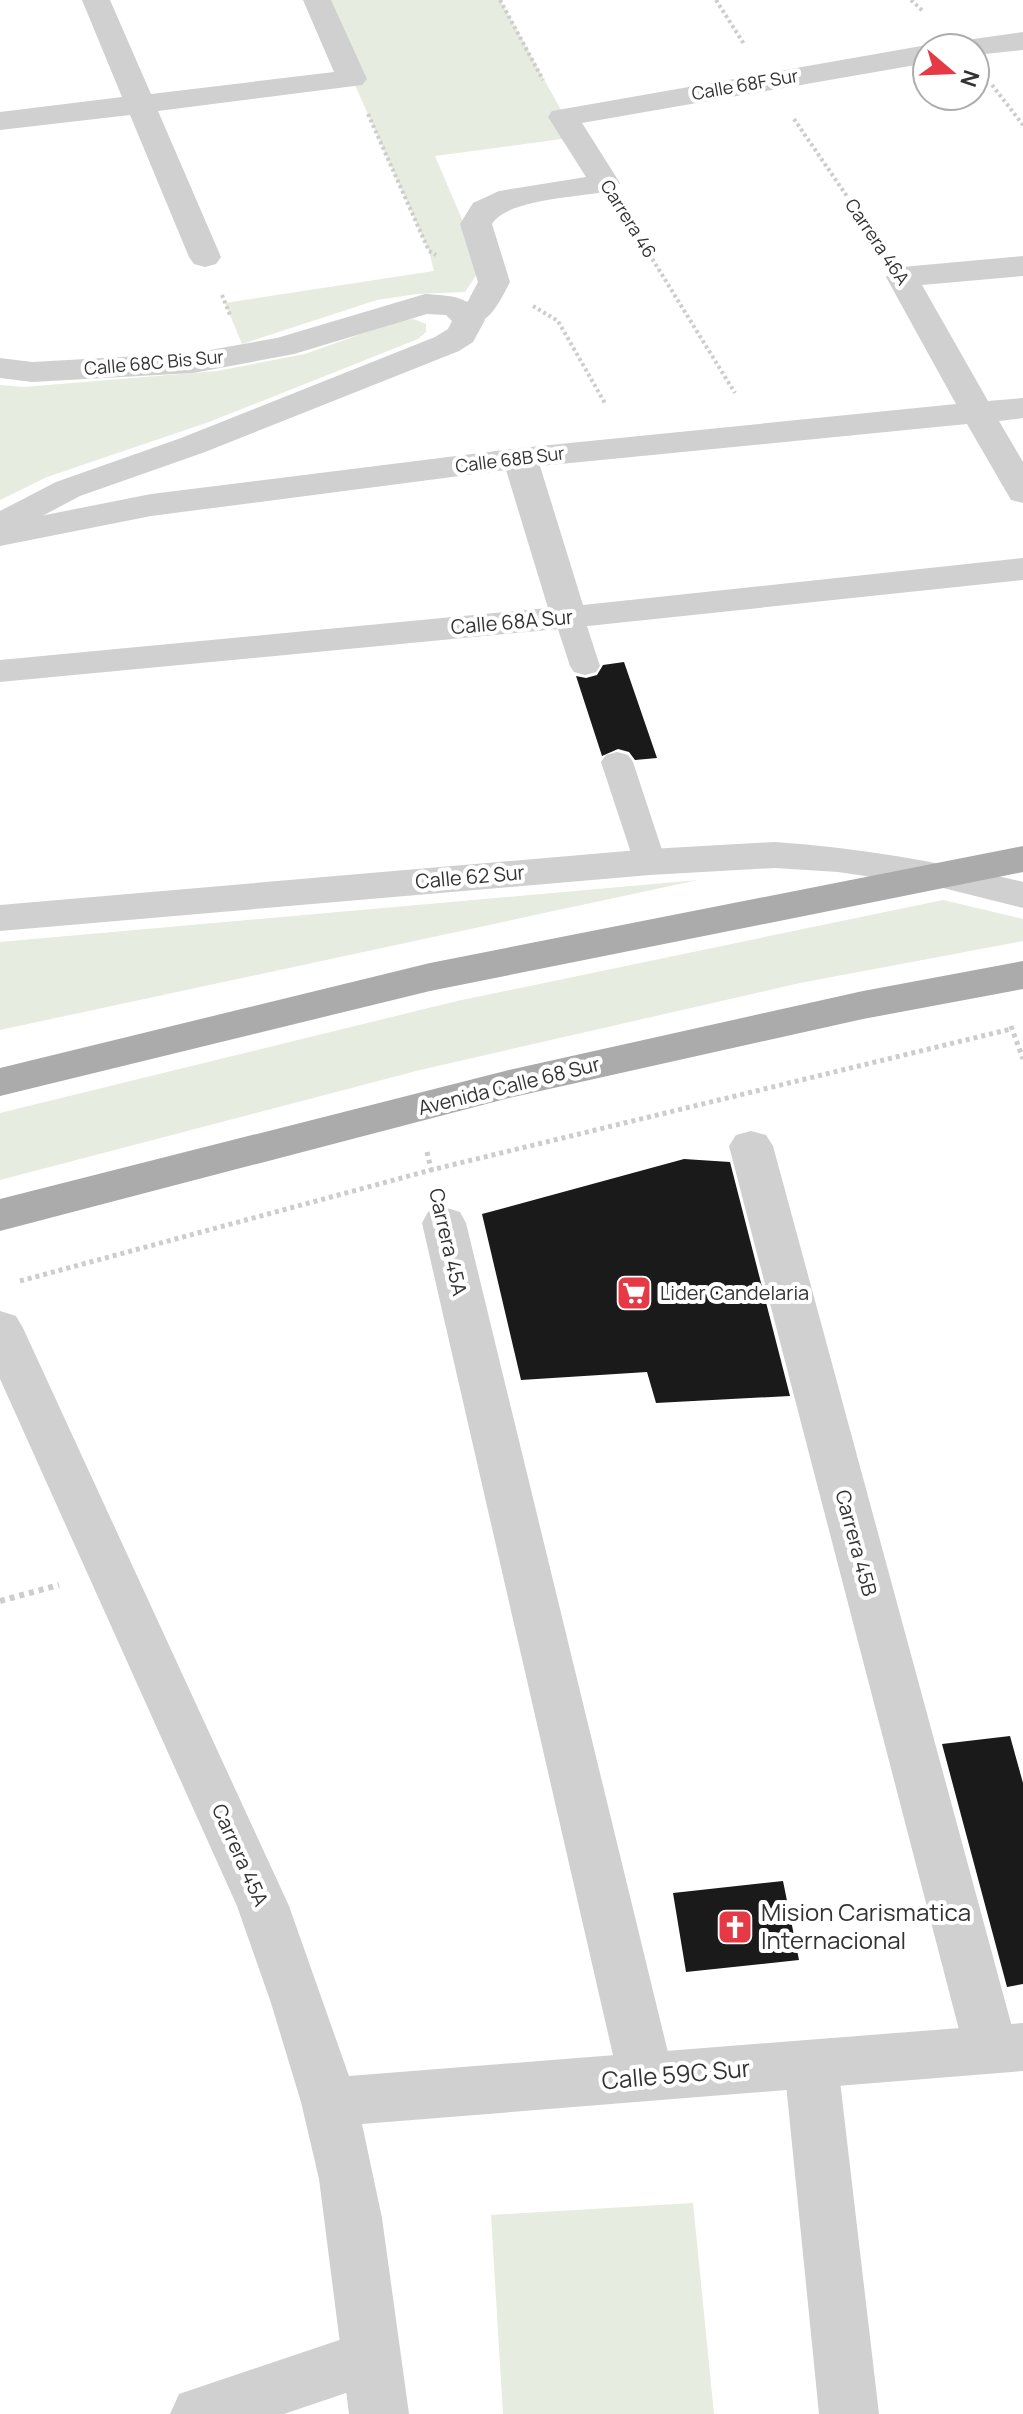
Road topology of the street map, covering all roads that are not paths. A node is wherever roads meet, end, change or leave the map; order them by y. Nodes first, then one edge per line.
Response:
1 (96, 0) edge
2 (317, 0) edge
3 (1023, 41) edge
4 (991, 45) edge
5 (911, 57) edge
6 (141, 104) junction
7 (563, 117) joint
8 (0, 121) edge
9 (205, 257) dead end
10 (1023, 266) edge
11 (468, 317) junction
12 (0, 368) edge
13 (1023, 408) edge
14 (981, 413) junction
15 (520, 458) junction
16 (1023, 493) edge
17 (0, 525) edge
18 (0, 535) edge
19 (1023, 569) edge
20 (569, 617) junction
21 (585, 666) dead end
22 (0, 671) edge
23 (617, 762) dead end
24 (1023, 859) edge
25 (650, 862) junction
26 (939, 874) junction
27 (1023, 895) edge
28 (0, 918) edge
29 (1023, 975) edge
30 (0, 1082) edge
31 (751, 1146) road end
32 (0, 1215) edge
33 (444, 1223) road end
34 (8, 1305) edge
35 (1007, 2048) edge
36 (811, 2064) junction
37 (646, 2077) junction
38 (329, 2102) junction
39 (372, 2357) junction
40 (200, 2414) edge
41 (379, 2414) edge
42 (849, 2414) edge

1 - 6 street
2 - 6 street
3 - 4 street
5 - 7 street, Calle 68F Sur
6 - 8 street
6 - 9 street
7 - 11 street, Carrera 46
10 - 14 street, Carrera 46A
11 - 12 street, Calle 68C Bis Sur
11 - 17 street
13 - 14 street, Calle 68B Sur
14 - 15 street, Calle 68B Sur
14 - 16 street, Carrera 46A
15 - 18 street, Calle 68B Sur
15 - 20 street
19 - 20 street, Calle 68A Sur
20 - 21 lane
20 - 22 street, Calle 68A Sur
23 - 25 lane
24 - 26 main road
25 - 26 street, Calle 62 Sur
25 - 28 street, Calle 62 Sur
26 - 27 street, Calle 62 Sur
26 - 30 main road
29 - 32 main road, Avenida Calle 68 Sur
31 - 35 street, Carrera 45B
33 - 37 street, Carrera 45A
34 - 38 street, Carrera 45A
35 - 36 street, Calle 59C Sur
36 - 37 street, Calle 59C Sur
36 - 42 street
37 - 38 street, Calle 59C Sur
38 - 39 street, Carrera 45A
39 - 40 street
39 - 41 street, Carrera 45A

